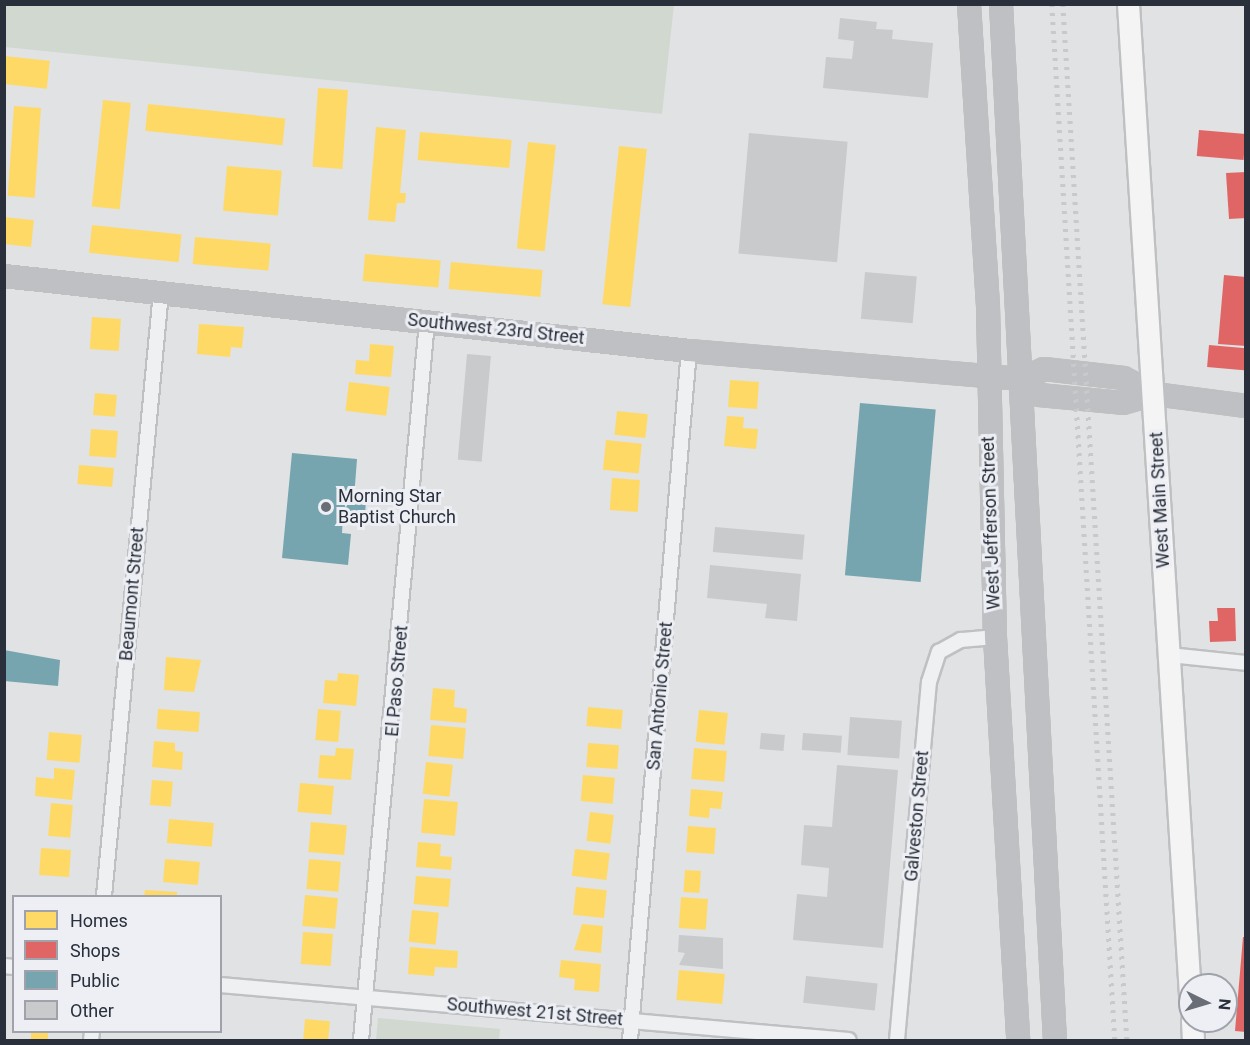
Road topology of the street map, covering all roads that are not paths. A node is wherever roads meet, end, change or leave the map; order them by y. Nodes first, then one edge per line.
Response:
1 (969, 4) edge
2 (1001, 4) edge
3 (1128, 4) edge
4 (1008, 126) junction
5 (976, 130) junction
6 (4, 276) edge
7 (161, 292) junction
8 (427, 322) junction
9 (689, 351) junction
10 (987, 374) junction
11 (1022, 379) junction
12 (1154, 394) junction
13 (1245, 406) edge
14 (994, 637) junction
15 (1168, 655) junction
16 (1245, 663) edge
17 (104, 895) edge
18 (1189, 973) edge
19 (222, 985) edge
20 (365, 998) junction
21 (632, 1021) junction
22 (361, 1041) edge
23 (630, 1041) edge
24 (849, 1041) edge
25 (897, 1041) edge
26 (1018, 1041) edge
27 (1055, 1041) edge

1 - 5 main road, West Jefferson Street
2 - 4 main road, West Jefferson Street
3 - 12 main road, West Main Street
4 - 5 main road
4 - 11 main road, West Jefferson Street
5 - 10 main road, West Jefferson Street
6 - 7 main road, Southwest 23rd Street
7 - 8 main road, Southwest 23rd Street
7 - 17 street, Beaumont Street
8 - 9 main road, Southwest 23rd Street
8 - 20 street, El Paso Street
9 - 10 main road, Southwest 23rd Street
9 - 21 street, San Antonio Street
10 - 11 main road, Southwest 23rd Street
10 - 14 main road, West Jefferson Street
11 - 12 main road
11 - 27 main road, West Jefferson Street
12 - 13 main road
12 - 15 main road, West Main Street
14 - 25 street, Galveston Street
14 - 26 main road, West Jefferson Street
15 - 16 street
15 - 18 main road, West Main Street
19 - 20 street, Southwest 21st Street
20 - 21 street, Southwest 21st Street
20 - 22 street, El Paso Street
21 - 23 street, San Antonio Street
21 - 24 street, Southwest 21st Street

